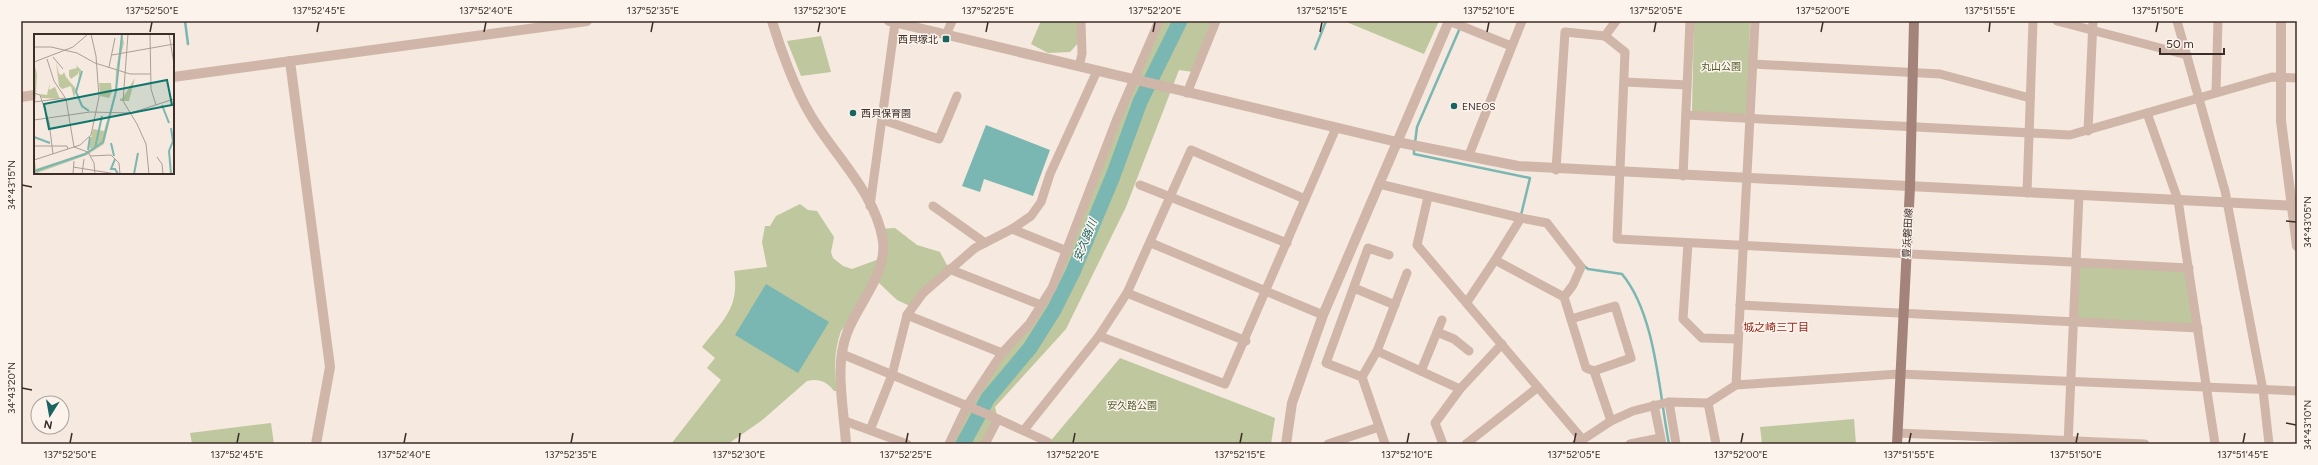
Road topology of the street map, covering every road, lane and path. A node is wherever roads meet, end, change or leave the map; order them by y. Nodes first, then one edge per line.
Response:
1 (587, 21) edge
2 (772, 21) edge
3 (952, 21) edge
4 (1081, 21) edge
5 (1159, 21) edge
6 (1216, 21) edge
7 (1449, 21) edge
8 (1522, 21) edge
9 (1616, 21) edge
10 (1690, 21) edge
11 (1755, 21) edge
12 (1914, 21) edge
13 (2033, 21) edge
14 (2057, 21) edge
15 (2177, 21) edge
16 (2218, 21) edge
17 (2281, 21) edge
18 (892, 22) edge
19 (2092, 25) edge
20 (946, 35) junction
21 (1605, 36) junction
22 (1511, 46) junction
23 (2187, 55) junction
24 (290, 61) junction
25 (1753, 64) junction
26 (1079, 66) junction
27 (1097, 71) junction
28 (1913, 72) junction
29 (174, 77) edge
30 (2280, 77) junction
31 (2297, 78) edge
32 (1135, 80) junction
33 (1625, 82) junction
34 (1687, 85) junction
35 (2216, 92) junction
36 (1187, 93) junction
37 (34, 95) edge
38 (957, 96) dead end
39 (21, 97) edge
40 (2198, 97) junction
41 (2030, 98) junction
42 (2147, 112) junction
43 (1686, 115) junction
44 (1751, 117) junction
45 (883, 120) junction
46 (1912, 127) junction
47 (1336, 128) junction
48 (2088, 131) junction
49 (2028, 133) junction
50 (1397, 142) junction
51 (1470, 155) junction
52 (1556, 170) junction
53 (1620, 173) junction
54 (1683, 176) junction
55 (1746, 179) junction
56 (1140, 184) dead end
57 (1379, 184) junction
58 (1910, 187) junction
59 (2027, 193) junction
60 (2079, 196) junction
61 (1428, 197) junction
62 (1170, 198) junction
63 (1305, 199) junction
64 (2178, 200) junction
65 (2227, 203) junction
66 (870, 206) junction
67 (933, 206) dead end
68 (2294, 206) edge
69 (1521, 218) junction
70 (1012, 229) junction
71 (985, 243) junction
72 (1151, 243) junction
73 (1286, 243) junction
74 (1688, 243) junction
75 (1744, 246) junction
76 (2297, 246) edge
77 (1067, 250) junction
78 (1906, 254) junction
79 (1389, 255) dead end
80 (1496, 260) junction
81 (2076, 262) junction
82 (2188, 268) junction
83 (949, 269) junction
84 (1407, 273) dead end
85 (1354, 288) junction
86 (1266, 291) junction
87 (1127, 293) junction
88 (1564, 297) junction
89 (1467, 302) junction
90 (1041, 305) junction
91 (1395, 305) junction
92 (1740, 305) junction
93 (1904, 313) junction
94 (907, 315) junction
95 (1323, 315) junction
96 (1571, 319) junction
97 (1442, 320) dead end
98 (2074, 321) junction
99 (2198, 328) junction
100 (1437, 332) junction
101 (1099, 336) junction
102 (1738, 339) junction
103 (1246, 341) junction
104 (1502, 344) junction
105 (1377, 351) junction
106 (1469, 351) dead end
107 (842, 354) junction
108 (1002, 354) junction
109 (1421, 371) junction
110 (1594, 371) junction
111 (1899, 374) junction
112 (892, 375) junction
113 (1362, 377) junction
114 (2071, 382) junction
115 (1736, 385) junction
116 (1538, 388) junction
117 (2207, 388) junction
118 (1460, 389) junction
119 (2263, 390) junction
120 (2297, 391) edge
121 (1669, 402) junction
122 (1708, 402) junction
123 (1654, 405) junction
124 (967, 406) junction
125 (998, 420) junction
126 (845, 421) junction
127 (1611, 421) junction
128 (1379, 427) junction
129 (870, 430) junction
130 (1024, 430) junction
131 (1898, 432) junction
132 (893, 441) edge
133 (1661, 441) edge
134 (1579, 442) edge
135 (2068, 442) edge
136 (316, 444) edge
137 (846, 444) edge
138 (907, 444) edge
139 (948, 444) edge
140 (985, 444) edge
141 (1048, 444) edge
142 (1286, 444) edge
143 (1328, 444) edge
144 (1385, 444) edge
145 (1443, 444) edge
146 (1466, 444) edge
147 (1630, 444) edge
148 (1676, 444) edge
149 (1716, 444) edge
150 (1897, 444) edge
151 (2145, 444) edge
152 (2215, 444) edge
153 (2269, 444) edge

1 - 24 street
2 - 66 street
3 - 20 street
4 - 26 street
5 - 32 street
6 - 36 street
7 - 22 street
7 - 50 street
8 - 22 street
9 - 21 street
10 - 34 street
11 - 25 street
12 - 28 main road, 豊浜磐田線
13 - 41 street
14 - 19 street
15 - 23 street
16 - 35 street
17 - 30 street
18 - 20 street
18 - 45 street
19 - 23 street
19 - 48 street
20 - 26 street
21 - 33 street
21 - 52 street
22 - 51 street
23 - 40 street
24 - 29 street
24 - 136 street
25 - 28 street
25 - 44 street
26 - 27 street
27 - 32 street
27 - 70 street
28 - 41 street
28 - 46 main road, 豊浜磐田線
30 - 31 street
30 - 35 street
30 - 68 street
32 - 36 street
32 - 77 street
33 - 34 street
33 - 53 street
34 - 43 street
35 - 40 street
36 - 47 street
37 - 39 street
38 - 45 street
40 - 42 street
40 - 65 street
41 - 49 street
42 - 48 street
42 - 64 street
43 - 44 street
43 - 54 street
44 - 46 street
44 - 55 street
45 - 66 street
46 - 49 street
46 - 58 main road, 豊浜磐田線
47 - 50 street
47 - 63 street
48 - 49 street
49 - 59 street
50 - 51 street
50 - 57 street
51 - 52 street
52 - 53 street
53 - 54 street
53 - 74 street
54 - 55 street
55 - 58 street
55 - 75 street
56 - 62 street
57 - 61 street
57 - 95 street
58 - 59 street
58 - 78 main road, 豊浜磐田線
59 - 60 street
60 - 64 street
60 - 81 street
61 - 69 street
61 - 89 street
62 - 63 street
62 - 72 street
62 - 73 street
63 - 73 street
64 - 65 street
64 - 82 street
65 - 68 street
65 - 119 street
66 - 107 street
67 - 71 street
68 - 76 street
69 - 80 street
69 - 88 street
70 - 71 street
70 - 77 street
71 - 83 street
72 - 86 street
72 - 87 street
73 - 86 street
74 - 75 street
74 - 102 street
75 - 78 street
75 - 92 street
77 - 90 street
78 - 81 street
78 - 93 main road, 豊浜磐田線
79 - 85 street
80 - 88 street
80 - 89 street
81 - 82 street
81 - 98 street
82 - 99 street
83 - 90 street
83 - 94 street
84 - 91 street
85 - 91 street
85 - 113 street
86 - 95 street
86 - 103 street
87 - 101 street
87 - 103 street
88 - 96 street
89 - 104 street
90 - 108 street
91 - 105 street
92 - 93 street
92 - 102 street
93 - 98 street
93 - 111 main road, 豊浜磐田線
94 - 108 street
94 - 112 street
95 - 142 street
96 - 110 street
96 - 110 street
97 - 100 street
98 - 99 street
98 - 114 street
99 - 117 street
100 - 106 street
100 - 109 street
101 - 103 street
101 - 130 street
102 - 115 street
104 - 116 street
104 - 118 street
105 - 109 street
105 - 113 street
107 - 112 street
107 - 126 street
108 - 124 street
109 - 118 street
110 - 127 street
111 - 114 street
111 - 115 street
111 - 131 main road, 豊浜磐田線
112 - 124 street
112 - 129 street
113 - 128 street
114 - 117 street
114 - 135 street
115 - 122 street
116 - 134 street
116 - 146 street
117 - 119 street
117 - 152 street
118 - 145 street
119 - 120 street
119 - 153 street
121 - 122 street
121 - 123 street
121 - 148 street
122 - 149 street
123 - 127 street
123 - 133 street
124 - 125 street
124 - 139 street
125 - 130 street
125 - 140 street
126 - 129 street
126 - 137 street
127 - 134 street
128 - 143 street
128 - 144 street
129 - 132 street
130 - 141 street
131 - 135 street
131 - 150 main road, 豊浜磐田線
132 - 138 street
133 - 147 street
135 - 151 street

